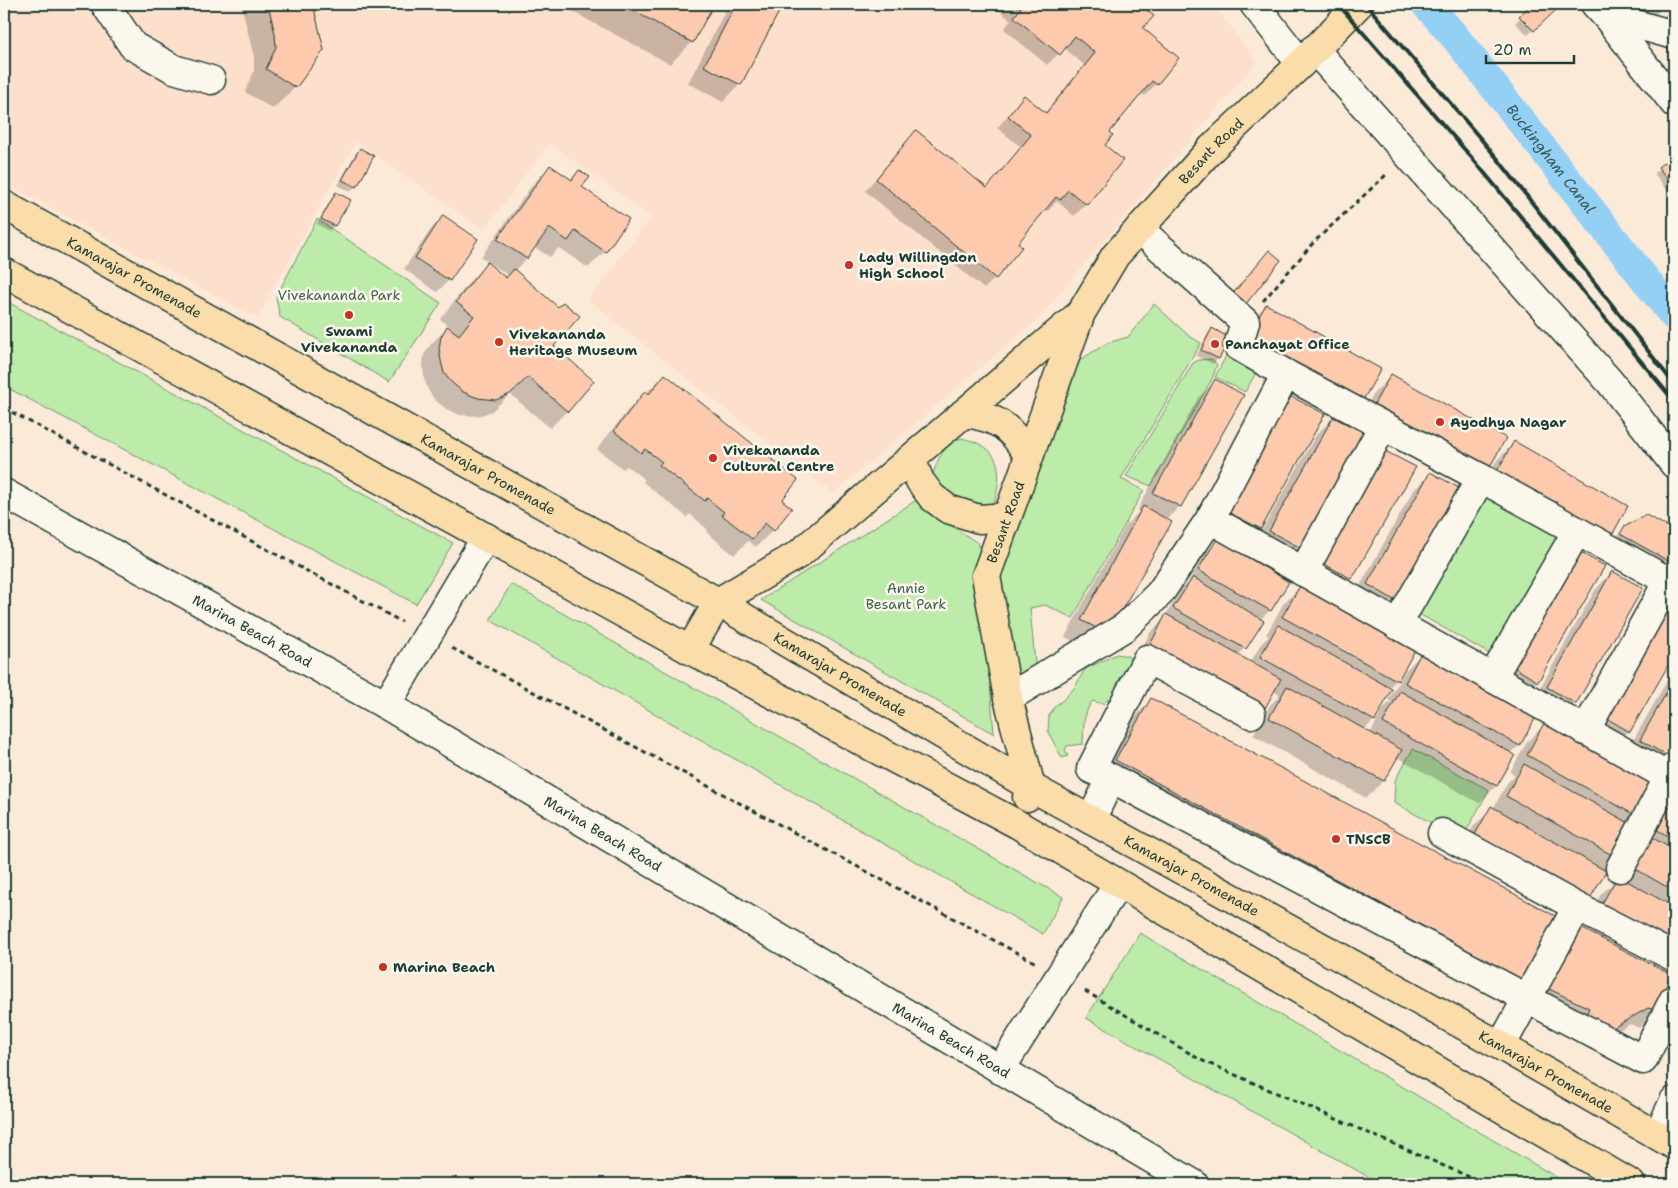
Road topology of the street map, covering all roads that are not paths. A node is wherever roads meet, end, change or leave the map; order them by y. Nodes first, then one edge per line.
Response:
1 (105, 4) edge
2 (1254, 4) edge
3 (1359, 4) edge
4 (1601, 10) edge
5 (1674, 35) edge
6 (1315, 48) junction
7 (211, 80) dead end
8 (1674, 102) edge
9 (4, 205) edge
10 (1139, 229) junction
11 (4, 272) edge
12 (1081, 313) junction
13 (1286, 374) junction
14 (964, 413) junction
15 (1383, 426) junction
16 (1028, 457) junction
17 (911, 459) junction
18 (1674, 464) edge
19 (1481, 478) junction
20 (4, 493) edge
21 (1007, 517) junction
22 (1210, 519) junction
23 (1577, 531) junction
24 (486, 537) junction
25 (1303, 572) junction
26 (718, 602) junction
27 (1397, 625) junction
28 (690, 650) junction
29 (1492, 678) junction
30 (1008, 698) junction
31 (386, 705) junction
32 (1252, 714) dead end
33 (1586, 731) junction
34 (1672, 774) edge
35 (1111, 778) junction
36 (1031, 787) junction
37 (1090, 820) junction
38 (1017, 824) junction
39 (1442, 833) dead end
40 (1620, 868) dead end
41 (1118, 884) junction
42 (1577, 907) junction
43 (1674, 957) edge
44 (1527, 999) junction
45 (1674, 999) edge
46 (1501, 1046) junction
47 (1000, 1070) junction
48 (1674, 1101) edge
49 (1666, 1140) edge
50 (1194, 1184) edge
51 (1631, 1184) edge

1 - 7 street
2 - 6 street
3 - 6 main road, Besant Road
4 - 5 street
4 - 8 street
6 - 10 main road, Besant Road
6 - 18 street
9 - 26 main road, Kamarajar Promenade
10 - 12 main road, Besant Road
10 - 13 street
11 - 24 main road
12 - 14 main road, Besant Road
12 - 16 main road, Besant Road
13 - 15 street
13 - 22 street
14 - 16 main road
14 - 17 main road, Besant Road
15 - 19 street
15 - 25 street
16 - 21 main road, Besant Road
17 - 21 main road
17 - 26 main road, Besant Road
19 - 23 street
19 - 27 street
20 - 31 street, Marina Beach Road
21 - 30 main road, Besant Road
22 - 25 street
22 - 30 street
23 - 29 street
23 - 33 street
24 - 28 main road
24 - 31 street
25 - 27 street
26 - 28 main road, Besant Road
26 - 36 main road, Kamarajar Promenade
27 - 29 street
28 - 38 main road
29 - 33 street
30 - 36 main road, Besant Road
31 - 47 street, Marina Beach Road
32 - 35 street
33 - 34 street
34 - 40 street
35 - 37 street
35 - 44 street
36 - 37 main road, Kamarajar Promenade
36 - 38 main road
37 - 46 main road, Kamarajar Promenade
38 - 41 main road
39 - 42 street
41 - 47 street
41 - 51 main road
42 - 43 street
42 - 44 street
44 - 45 street
44 - 46 street
46 - 49 main road, Kamarajar Promenade
47 - 50 street, Marina Beach Road
48 - 49 street

